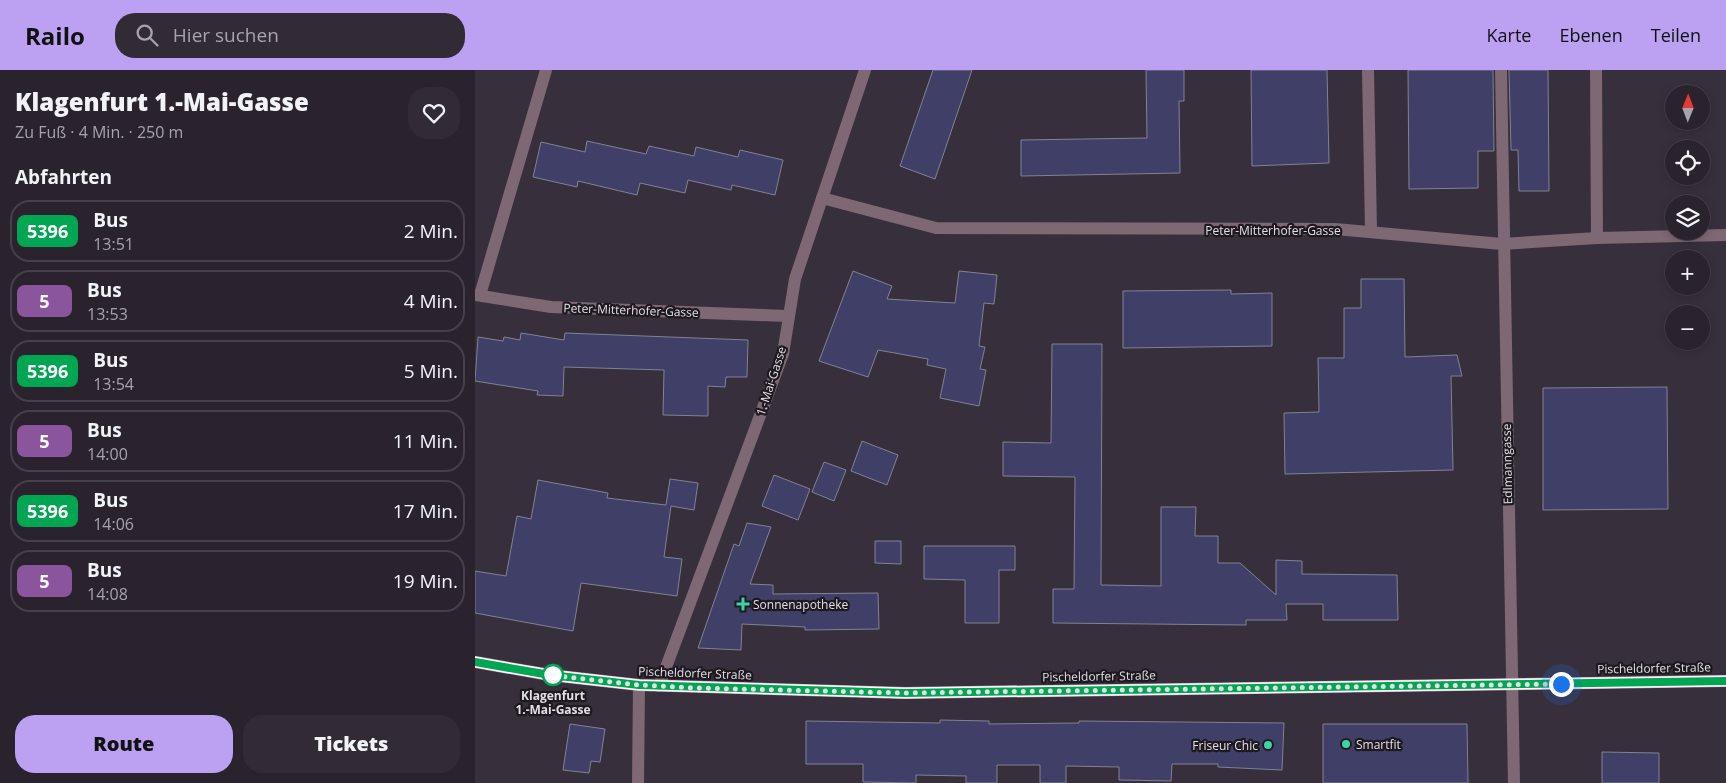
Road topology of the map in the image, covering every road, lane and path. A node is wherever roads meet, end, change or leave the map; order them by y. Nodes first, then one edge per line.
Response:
1 (546, 70) edge
2 (865, 70) edge
3 (1368, 70) edge
4 (1501, 70) edge
5 (1596, 70) edge
6 (822, 198) junction
7 (1371, 231) junction
8 (1726, 234) edge
9 (1597, 238) junction
10 (1502, 244) junction
11 (477, 295) edge
12 (787, 316) junction
13 (475, 662) edge
14 (1726, 681) edge
15 (1511, 684) junction
16 (639, 685) junction
17 (659, 686) junction
18 (638, 783) edge
19 (1514, 783) edge

1 - 11 street
2 - 6 street, 1.-Mai-Gasse
3 - 7 street
4 - 10 street, Edlmanngasse
5 - 9 street
6 - 7 street, Peter-Mitterhofer-Gasse
6 - 12 street, 1.-Mai-Gasse
7 - 10 street, Peter-Mitterhofer-Gasse
8 - 9 street, Peter-Mitterhofer-Gasse
9 - 10 street, Peter-Mitterhofer-Gasse
10 - 15 street, Edlmanngasse
11 - 12 street, Peter-Mitterhofer-Gasse
12 - 17 street, 1.-Mai-Gasse
13 - 16 main road, Pischeldorfer Straße
14 - 15 main road, Pischeldorfer Straße
15 - 17 main road, Pischeldorfer Straße
15 - 19 street, Edlmanngasse
16 - 17 main road, Pischeldorfer Straße
16 - 18 street

